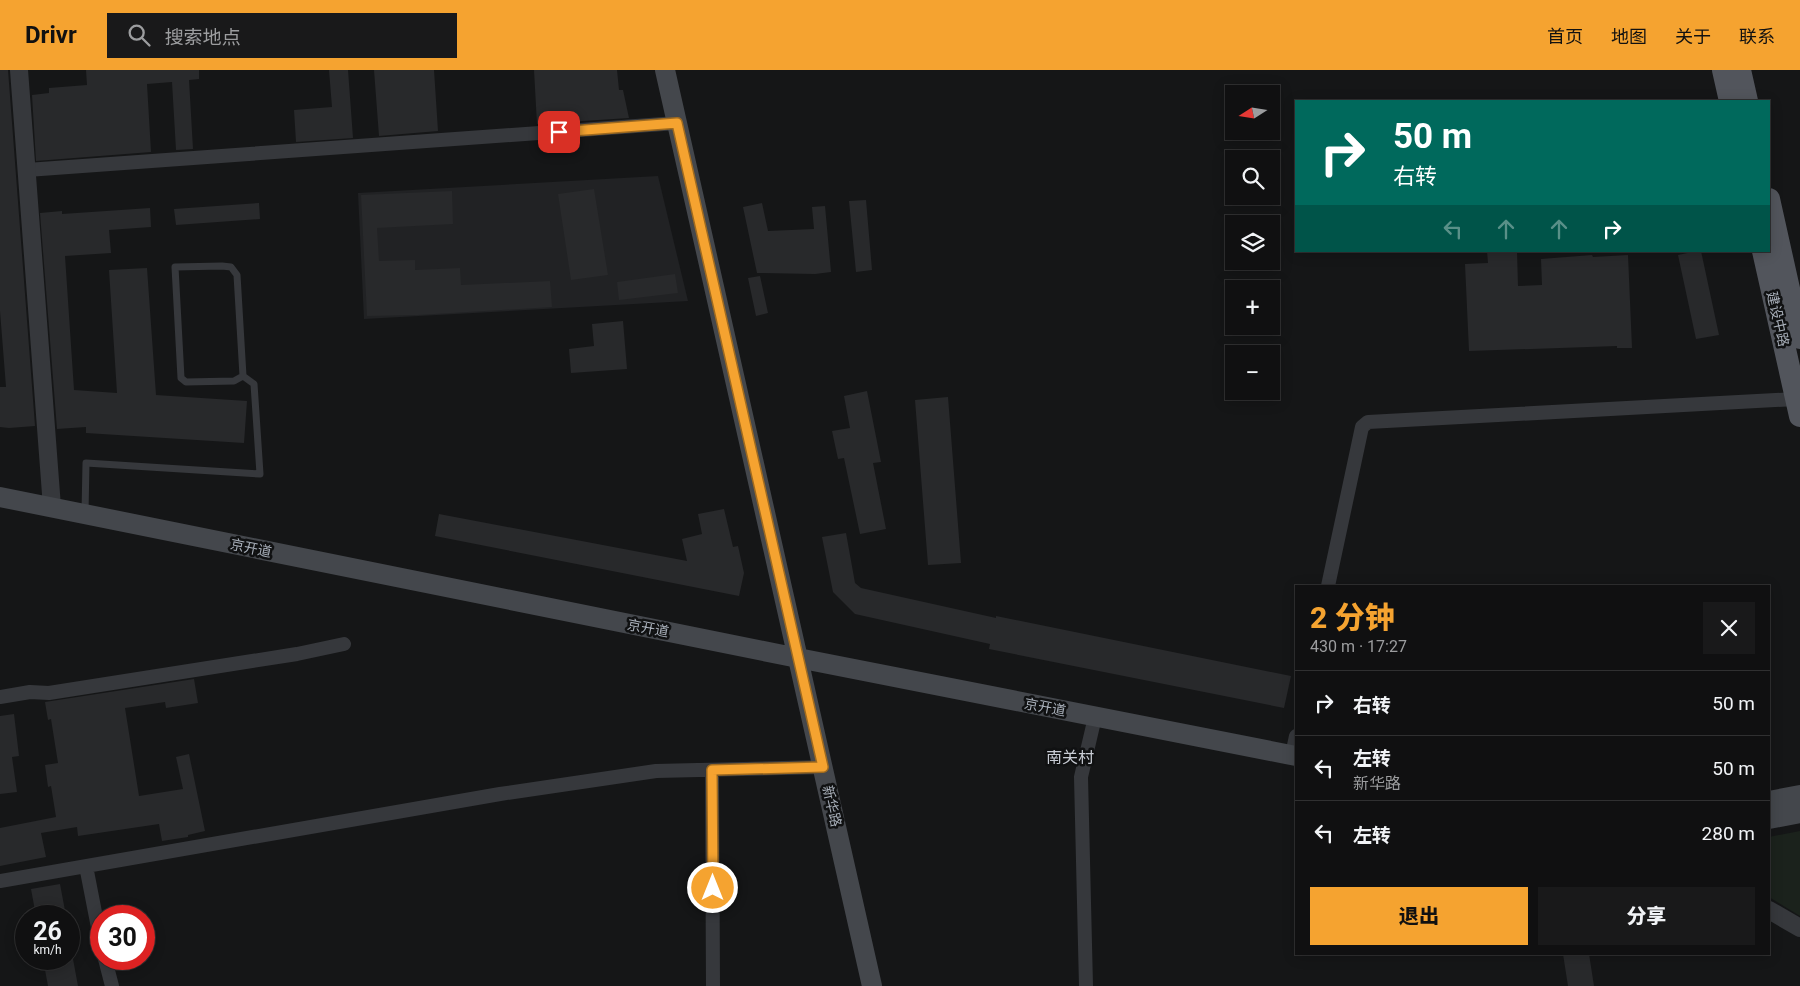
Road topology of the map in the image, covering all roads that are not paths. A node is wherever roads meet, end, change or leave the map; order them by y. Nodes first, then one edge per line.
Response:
1 (19, 70) edge
2 (665, 70) edge
3 (1723, 70) edge
4 (1740, 70) edge
5 (1730, 100) edge
6 (1747, 100) edge
7 (677, 123) junction
8 (27, 170) junction
9 (1770, 203) edge
10 (1763, 252) edge
11 (1800, 338) edge
12 (243, 376) junction
13 (1798, 408) edge
14 (0, 497) edge
15 (52, 507) junction
16 (85, 514) junction
17 (1328, 585) edge
18 (344, 644) dead end
19 (798, 658) junction
20 (0, 697) edge
21 (1095, 717) junction
22 (1295, 749) edge
23 (823, 767) junction
24 (712, 770) junction
25 (1800, 795) edge
26 (1770, 801) edge
27 (1800, 813) edge
28 (1770, 819) edge
29 (86, 866) junction
30 (0, 881) edge
31 (94, 905) edge
32 (1770, 911) edge
33 (1800, 928) edge
34 (108, 970) edge
35 (112, 986) edge
36 (713, 986) edge
37 (872, 986) edge
38 (1086, 986) edge

1 - 8 street
2 - 7 main road, 新华路
3 - 5 main road
4 - 6 main road
7 - 8 street
7 - 19 main road, 新华路
8 - 15 street
9 - 11 main road, 建设中路
10 - 13 main road, 建设中路
12 - 12 lane
12 - 16 lane
13 - 17 street
14 - 15 main road, 京开道
15 - 16 main road, 京开道
16 - 19 main road, 京开道
18 - 20 street
19 - 21 main road, 京开道
19 - 23 main road, 新华路
21 - 22 main road, 京开道
21 - 38 street
23 - 24 street
23 - 37 main road, 新华路
24 - 29 street
24 - 36 street
25 - 26 main road
27 - 28 main road
29 - 30 street
29 - 31 street
32 - 33 street
34 - 35 street

